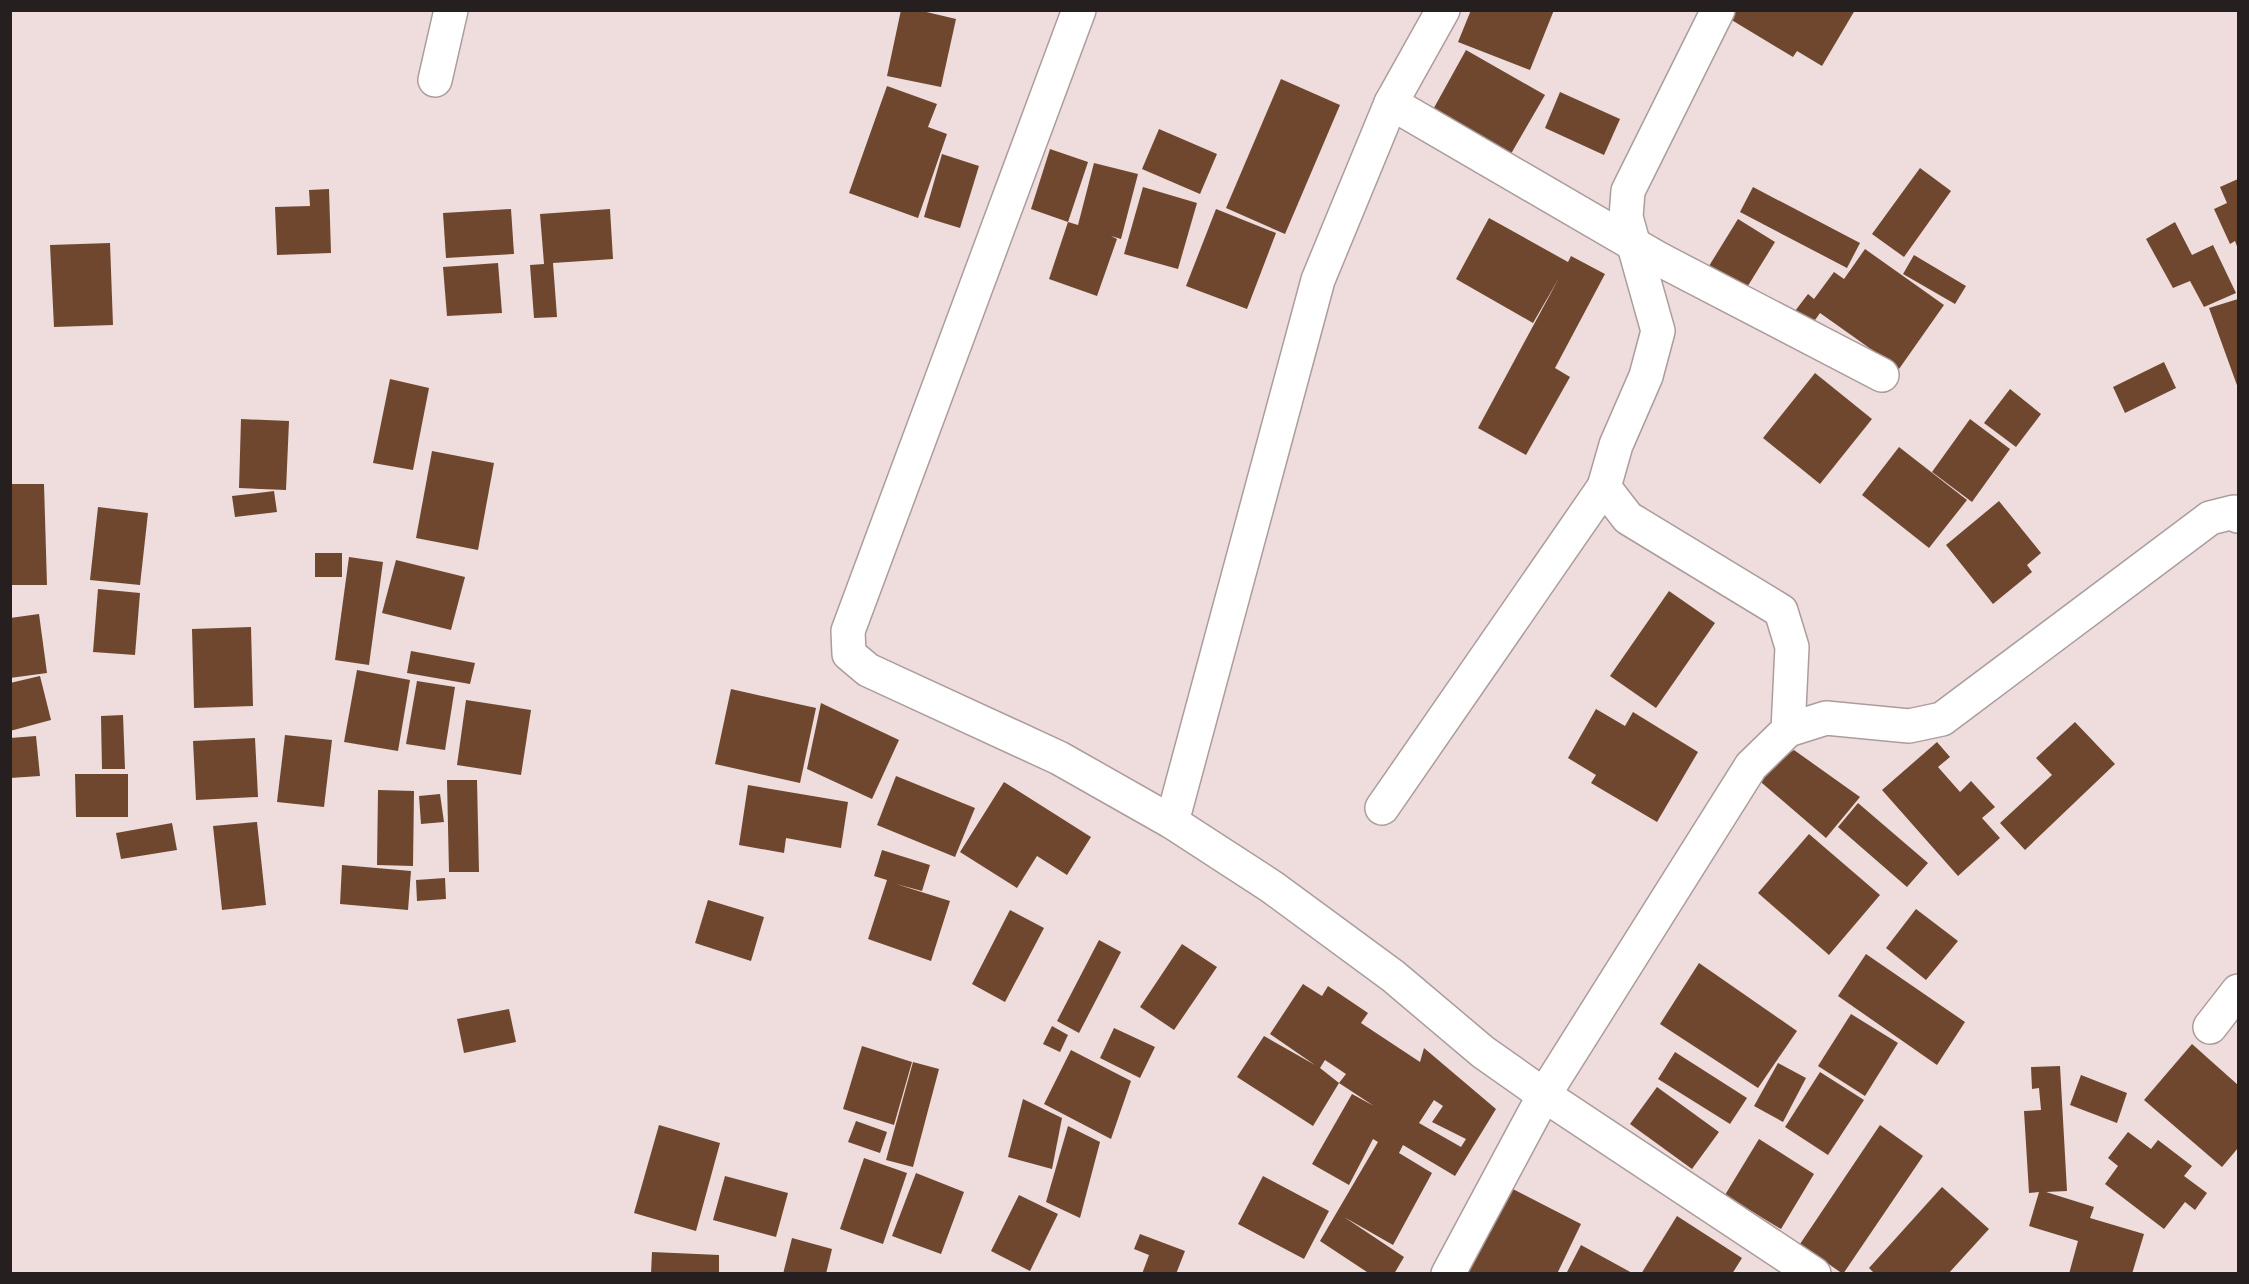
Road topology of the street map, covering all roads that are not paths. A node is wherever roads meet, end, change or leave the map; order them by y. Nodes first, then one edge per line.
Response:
1 (451, 10) edge
2 (1079, 10) edge
3 (1443, 10) edge
4 (1718, 10) edge
5 (435, 80) dead end
6 (1391, 103) junction
7 (1635, 245) junction
8 (1882, 375) dead end
9 (1604, 487) junction
10 (2238, 516) edge
11 (1788, 730) junction
12 (1382, 808) dead end
13 (1172, 822) junction
14 (2238, 991) edge
15 (2210, 1027) dead end
16 (1544, 1095) junction
17 (1448, 1274) edge
18 (1814, 1274) edge

1 - 5 street
2 - 13 street
3 - 6 street
4 - 7 street
6 - 7 street
6 - 13 street
7 - 8 street
7 - 9 street
9 - 11 street
9 - 12 street
10 - 11 street
11 - 16 street
13 - 16 street
14 - 15 street
16 - 17 street
16 - 18 street

